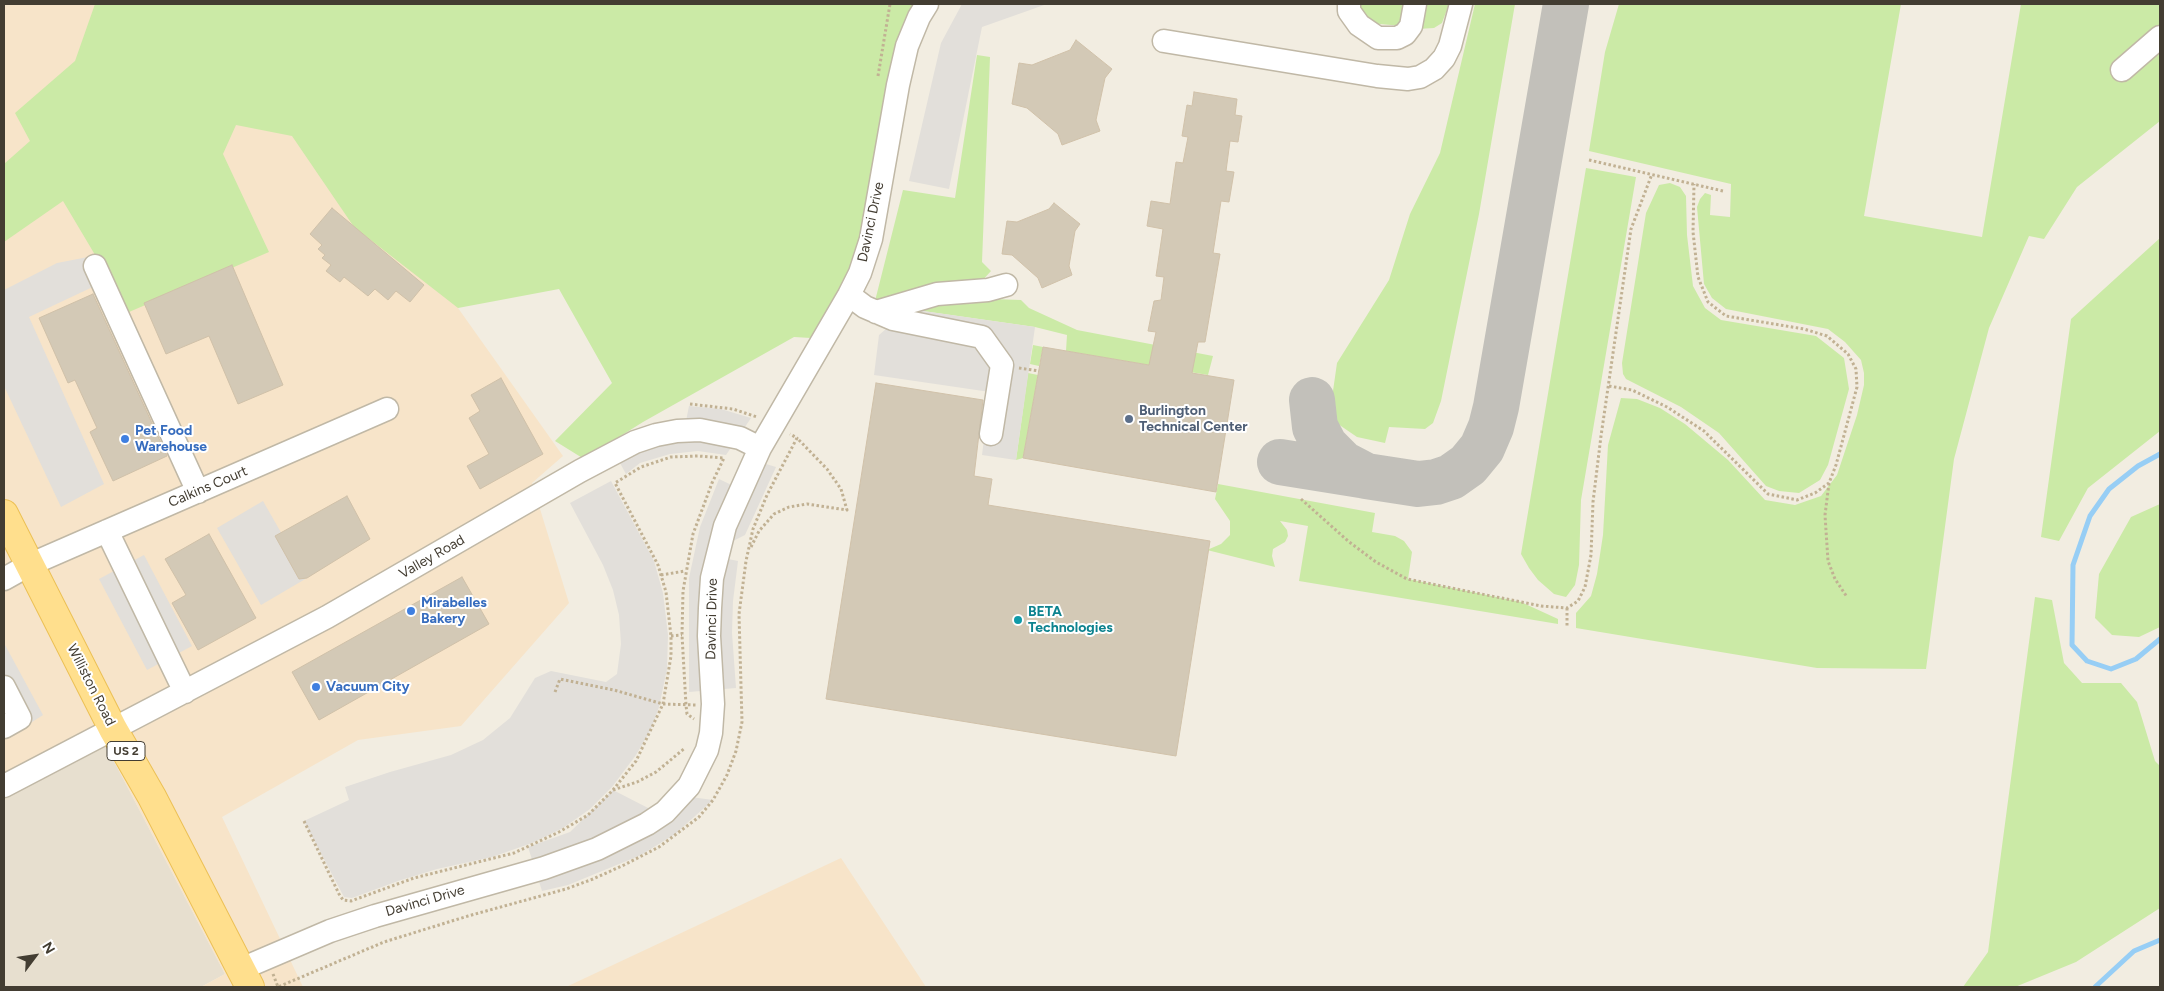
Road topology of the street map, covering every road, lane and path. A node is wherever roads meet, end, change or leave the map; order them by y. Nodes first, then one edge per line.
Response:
1 (890, 4) edge
2 (927, 4) edge
3 (1349, 4) edge
4 (1415, 4) edge
5 (1461, 4) edge
6 (2160, 38) edge
7 (1164, 41) dead end
8 (2122, 70) dead end
9 (877, 85) dead end
10 (1589, 160) dead end
11 (1652, 174) junction
12 (1694, 184) junction
13 (1723, 191) dead end
14 (95, 266) dead end
15 (1006, 285) dead end
16 (849, 295) junction
17 (876, 312) junction
18 (1608, 386) junction
19 (690, 404) dead end
20 (388, 409) dead end
21 (768, 417) junction
22 (991, 434) dead end
23 (797, 438) junction
24 (760, 448) junction
25 (1829, 483) junction
26 (198, 492) junction
27 (1302, 499) dead end
28 (4, 514) edge
29 (106, 531) junction
30 (748, 552) junction
31 (29, 565) junction
32 (686, 571) junction
33 (661, 576) junction
34 (4, 579) edge
35 (1847, 597) dead end
36 (1567, 608) junction
37 (1568, 626) dead end
38 (682, 635) junction
39 (671, 636) junction
40 (4, 686) edge
41 (185, 692) junction
42 (555, 692) dead end
43 (663, 704) junction
44 (713, 704) junction
45 (686, 705) junction
46 (700, 724) dead end
47 (4, 727) edge
48 (113, 729) junction
49 (689, 743) dead end
50 (4, 786) edge
51 (613, 790) junction
52 (304, 821) dead end
53 (266, 958) junction
54 (245, 978) edge

1 - 9 path
2 - 16 street, Davinci Drive
3 - 4 street
5 - 7 street
6 - 8 street
10 - 11 path
11 - 12 path
11 - 18 path
12 - 13 path
12 - 25 path
14 - 26 street
15 - 17 street
16 - 17 street
16 - 21 street, Davinci Drive
17 - 22 street
18 - 25 path
18 - 36 path
19 - 21 path
20 - 26 street, Calkins Court
21 - 23 path
21 - 24 street, Davinci Drive
23 - 30 path
23 - 30 path
24 - 41 street, Valley Road
24 - 44 street, Davinci Drive
25 - 35 path
26 - 29 street, Calkins Court
27 - 36 path
28 - 31 main road, Williston Road / US 2
29 - 31 street, Calkins Court
29 - 41 street
30 - 53 path
31 - 34 street, Calkins Court
31 - 48 main road, Williston Road / US 2
32 - 33 path
32 - 33 path
32 - 38 path
33 - 39 path
36 - 37 path
38 - 39 path
38 - 45 path
39 - 43 path
40 - 47 street
41 - 48 street, Valley Road
42 - 43 path
43 - 45 path
43 - 51 path
44 - 45 path
44 - 53 street, Davinci Drive
45 - 46 path
48 - 50 street, Valley Road
48 - 54 main road, Williston Road / US 2
49 - 51 path
51 - 52 path
53 - 54 street, Davinci Drive

